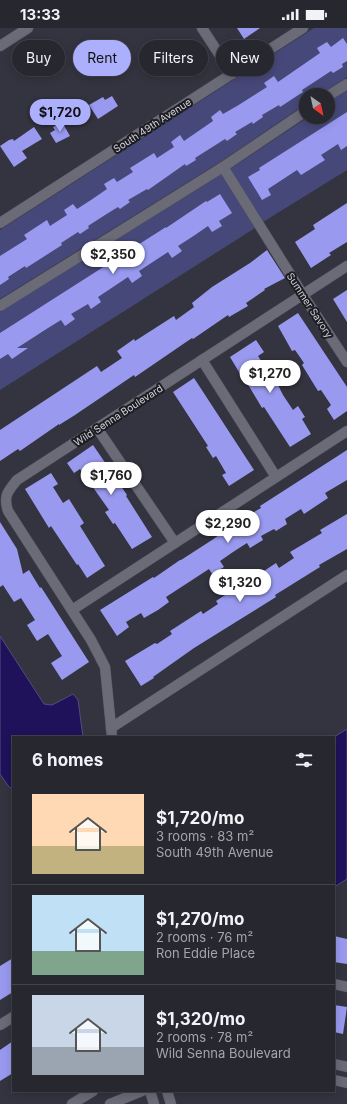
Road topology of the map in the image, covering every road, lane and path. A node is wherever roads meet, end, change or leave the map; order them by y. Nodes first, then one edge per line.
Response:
1 (28, 28) edge
2 (202, 28) edge
3 (303, 28) edge
4 (0, 46) edge
5 (274, 47) edge
6 (216, 49) edge
7 (229, 76) edge
8 (347, 84) edge
9 (335, 92) edge
10 (299, 116) edge
11 (223, 167) junction
12 (0, 223) edge
13 (347, 266) edge
14 (303, 295) junction
15 (0, 306) edge
16 (202, 360) junction
17 (347, 362) edge
18 (97, 428) junction
19 (347, 431) edge
20 (276, 477) junction
21 (175, 542) junction
22 (347, 575) edge
23 (72, 610) junction
24 (111, 732) edge
25 (335, 984) edge
26 (347, 987) edge
27 (12, 1018) edge
28 (0, 1025) edge
29 (335, 1064) edge
30 (347, 1067) edge
31 (335, 1080) edge
32 (347, 1083) edge
33 (91, 1092) edge
34 (140, 1092) edge
35 (150, 1092) edge
36 (167, 1092) edge
37 (72, 1104) edge
38 (110, 1104) edge
39 (154, 1104) edge
40 (171, 1104) edge

1 - 4 street
2 - 6 street
3 - 5 street, South 49th Avenue
7 - 12 street, South 49th Avenue
8 - 9 street
10 - 11 street
11 - 14 street, Summer Savory
11 - 15 street
13 - 14 street, Wild Senna Boulevard
14 - 16 street, Wild Senna Boulevard
14 - 17 street, Summer Savory
16 - 18 street, Wild Senna Boulevard
16 - 20 street
18 - 21 street
18 - 23 street, Wild Senna Boulevard
19 - 20 street
20 - 21 street
21 - 23 street
22 - 24 street
23 - 24 street, Wild Senna Boulevard
25 - 26 street
27 - 28 street
29 - 30 street
31 - 32 street
33 - 37 street
34 - 38 street
35 - 39 street
36 - 40 street

